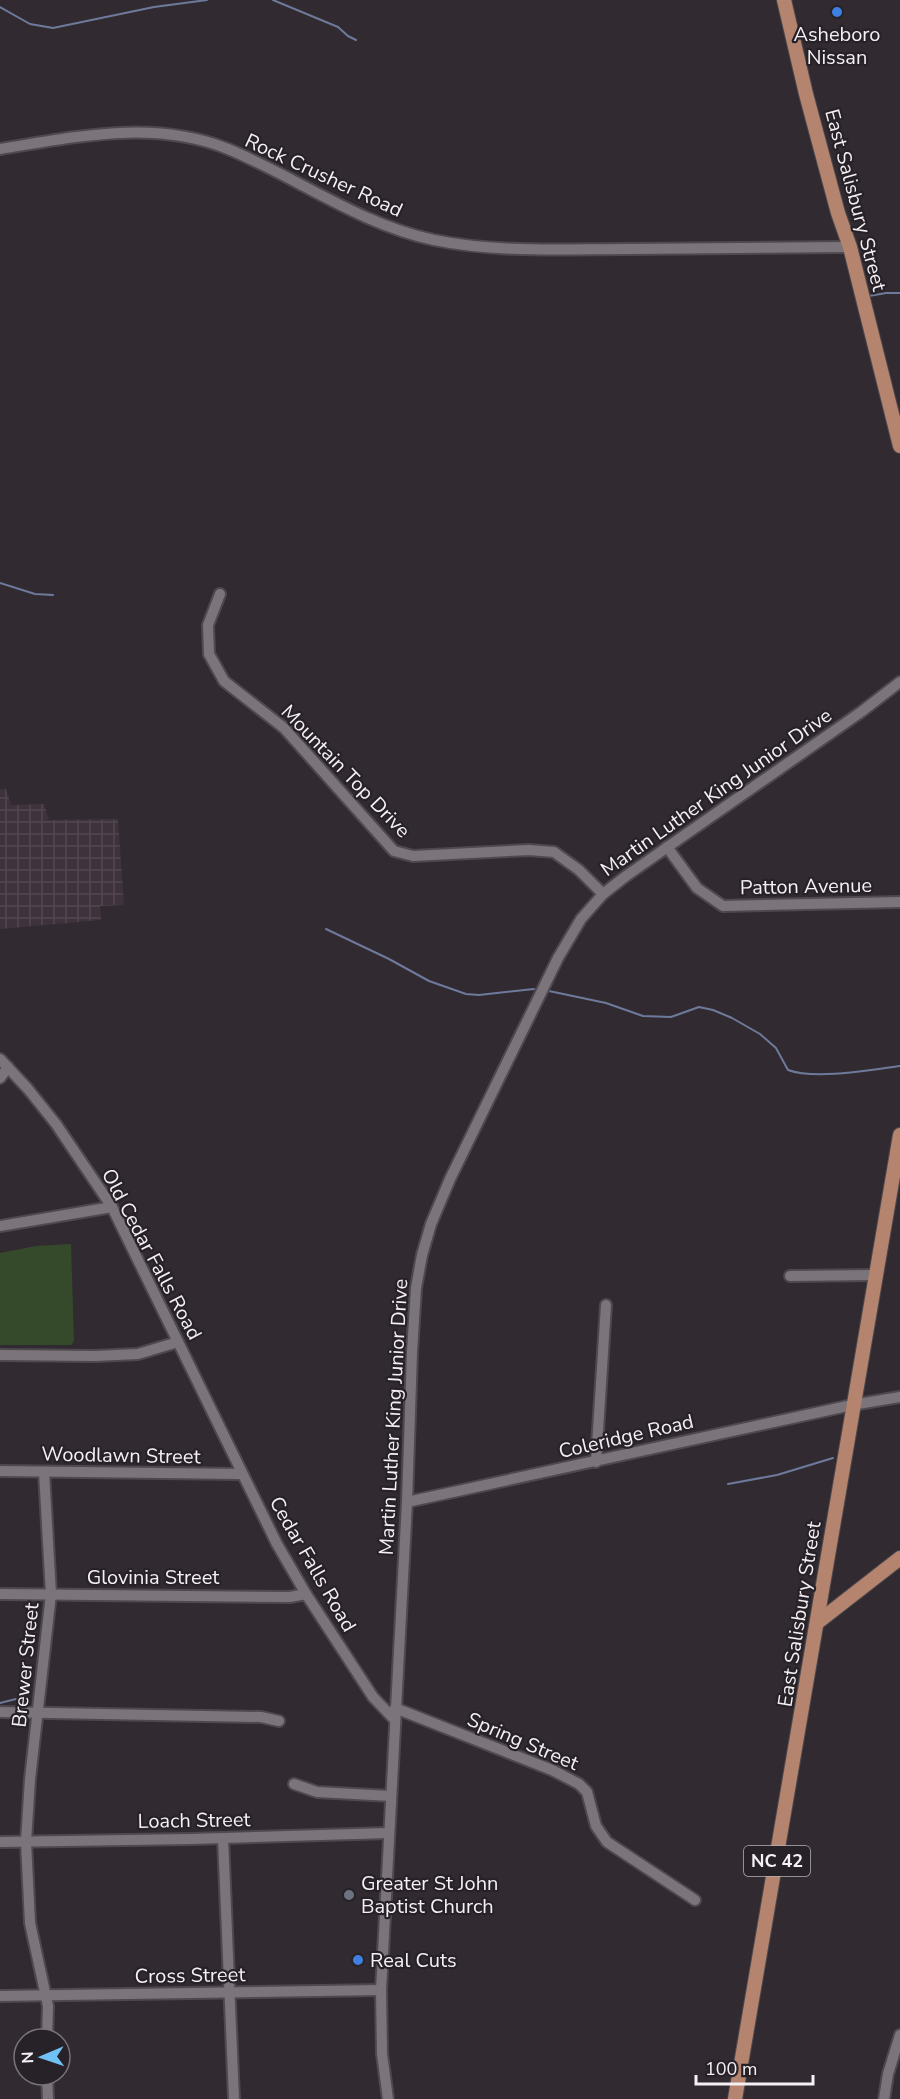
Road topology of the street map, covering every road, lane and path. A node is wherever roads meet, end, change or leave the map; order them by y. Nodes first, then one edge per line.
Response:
1 (784, 0) edge
2 (0, 149) edge
3 (850, 248) junction
4 (900, 446) edge
5 (220, 594) dead end
6 (900, 682) edge
7 (667, 847) junction
8 (603, 894) junction
9 (900, 902) edge
10 (4, 1063) edge
11 (0, 1078) edge
12 (900, 1135) edge
13 (112, 1207) junction
14 (0, 1226) edge
15 (875, 1275) junction
16 (790, 1276) dead end
17 (606, 1305) dead end
18 (178, 1342) junction
19 (0, 1355) edge
20 (900, 1397) edge
21 (852, 1405) junction
22 (215, 1418) joint
23 (596, 1462) junction
24 (0, 1471) edge
25 (44, 1472) junction
26 (241, 1474) junction
27 (407, 1502) junction
28 (900, 1558) edge
29 (0, 1594) edge
30 (51, 1594) junction
31 (306, 1594) junction
32 (818, 1622) junction
33 (0, 1712) edge
34 (39, 1712) junction
35 (395, 1713) junction
36 (279, 1721) dead end
37 (294, 1785) dead end
38 (391, 1796) junction
39 (388, 1833) junction
40 (223, 1838) junction
41 (0, 1842) edge
42 (26, 1842) junction
43 (695, 1900) dead end
44 (381, 1990) junction
45 (229, 1992) junction
46 (47, 1995) junction
47 (0, 1996) edge
48 (47, 2027) edge
49 (900, 2035) edge
50 (896, 2065) edge
51 (234, 2099) edge
52 (388, 2099) edge
53 (735, 2099) edge
54 (884, 2099) edge

1 - 3 main road, East Salisbury Street
2 - 3 street, Rock Crusher Road
3 - 4 main road, East Salisbury Street
5 - 8 street, Mountain Top Drive
6 - 7 street, Martin Luther King Junior Drive
7 - 8 street, Martin Luther King Junior Drive
7 - 9 street, Patton Avenue
8 - 27 street, Martin Luther King Junior Drive
10 - 11 street
10 - 13 street, Old Cedar Falls Road
12 - 15 main road, East Salisbury Street
13 - 14 street
13 - 18 street, Old Cedar Falls Road
15 - 16 street
15 - 21 main road, East Salisbury Street
17 - 23 street
18 - 19 street
18 - 22 street, Old Cedar Falls Road
20 - 21 street, Coleridge Road
21 - 23 street, Coleridge Road
21 - 32 main road, East Salisbury Street
22 - 26 street, Cedar Falls Road
23 - 27 street, Coleridge Road
24 - 25 street, Woodlawn Street
25 - 26 street, Woodlawn Street
25 - 30 street, Brewer Street
26 - 31 street, Cedar Falls Road
27 - 35 street, Martin Luther King Junior Drive
28 - 32 main road
29 - 30 street, Glovinia Street
30 - 31 street, Glovinia Street
30 - 34 street, Brewer Street
31 - 35 street, Cedar Falls Road
32 - 53 main road, East Salisbury Street / NC 42
33 - 34 street
34 - 36 street
34 - 42 street, Brewer Street
35 - 38 street, Martin Luther King Junior Drive
35 - 43 street, Spring Street
37 - 38 street
38 - 39 street, Martin Luther King Junior Drive
39 - 40 street, Loach Street
39 - 44 street, Martin Luther King Junior Drive
40 - 42 street, Loach Street
40 - 45 street
41 - 42 street, Loach Street
42 - 46 street, Brewer Street
44 - 45 street, Cross Street
44 - 52 street, Martin Luther King Junior Drive
45 - 46 street, Cross Street
45 - 51 street
46 - 47 street, Cross Street
46 - 48 street, Brewer Street
49 - 50 street
50 - 54 street

